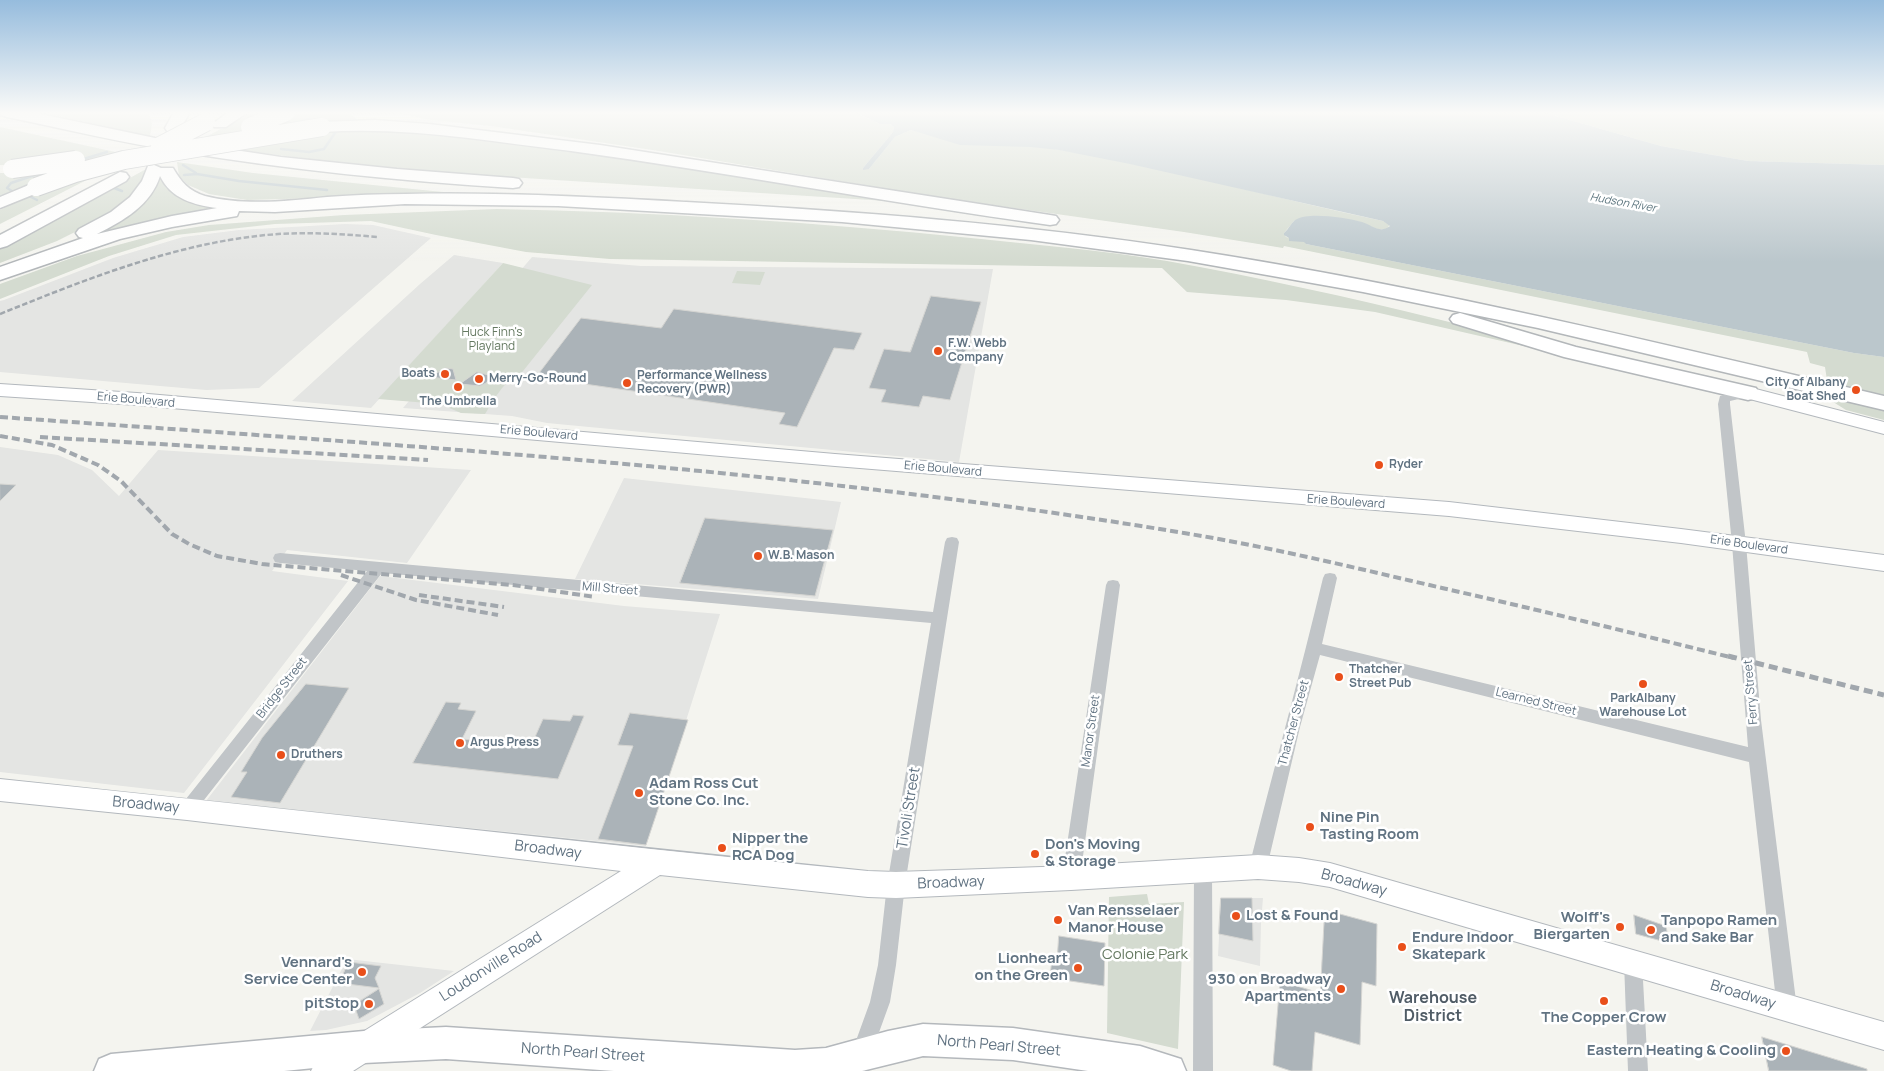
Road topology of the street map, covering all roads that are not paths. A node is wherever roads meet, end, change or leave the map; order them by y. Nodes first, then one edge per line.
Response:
1 (67, 162) edge
2 (117, 162) edge
3 (138, 162) edge
4 (161, 162) edge
5 (218, 162) edge
6 (282, 162) edge
7 (685, 162) edge
8 (6, 170) edge
9 (160, 171) junction
10 (113, 176) junction
11 (413, 200) junction
12 (0, 203) edge
13 (736, 209) junction
14 (0, 231) edge
15 (0, 242) edge
16 (1222, 261) junction
17 (1331, 266) junction
18 (0, 270) edge
19 (0, 274) edge
20 (1816, 380) junction
21 (0, 390) edge
22 (1884, 390) edge
23 (1748, 394) junction
24 (1884, 403) edge
25 (1884, 428) edge
26 (952, 542) dead end
27 (1739, 544) junction
28 (280, 558) dead end
29 (1884, 563) edge
30 (377, 568) junction
31 (1330, 578) dead end
32 (1113, 585) dead end
33 (940, 618) junction
34 (1314, 648) junction
35 (1758, 757) junction
36 (0, 790) edge
37 (187, 809) junction
38 (656, 863) junction
39 (1258, 867) junction
40 (1203, 870) junction
41 (1071, 878) junction
42 (896, 885) junction
43 (1633, 962) junction
44 (1788, 1009) junction
45 (1884, 1036) edge
46 (364, 1047) junction
47 (858, 1063) edge
48 (111, 1071) edge
49 (326, 1071) edge
50 (1169, 1071) edge
51 (1203, 1071) edge
52 (1638, 1071) edge

1 - 8 highway, bridge
2 - 12 highway, bridge
3 - 10 highway, bridge
4 - 9 highway, bridge
5 - 13 highway
6 - 17 highway
7 - 17 highway
9 - 11 highway
9 - 18 highway
10 - 14 highway
10 - 15 highway
11 - 13 highway
11 - 19 highway
13 - 16 highway
16 - 20 highway
16 - 23 highway
17 - 20 highway
20 - 22 highway
20 - 24 highway
21 - 27 street, Erie Boulevard
23 - 25 street
23 - 27 street, Ferry Street
26 - 33 street, Tivoli Street
27 - 29 street, Erie Boulevard
27 - 35 street, Ferry Street
28 - 30 street, Mill Street
30 - 33 street, Mill Street
30 - 37 street, Bridge Street
31 - 34 street, Thatcher Street
32 - 41 street, Manor Street
33 - 42 street, Tivoli Street
34 - 35 street, Learned Street
34 - 39 street, Thatcher Street
35 - 44 street, Ferry Street
36 - 37 street, Broadway
37 - 38 street, Broadway
38 - 42 street, Broadway
38 - 46 street, Loudonville Road
39 - 40 street, Broadway
39 - 43 street, Broadway
40 - 41 street, Broadway
40 - 51 street
41 - 42 street, Broadway
42 - 47 street, Tivoli Street
43 - 44 street, Broadway
43 - 52 street
44 - 45 street, Broadway
46 - 47 main road, North Pearl Street
46 - 48 main road, North Pearl Street
46 - 49 street, Loudonville Road
47 - 50 main road, North Pearl Street

